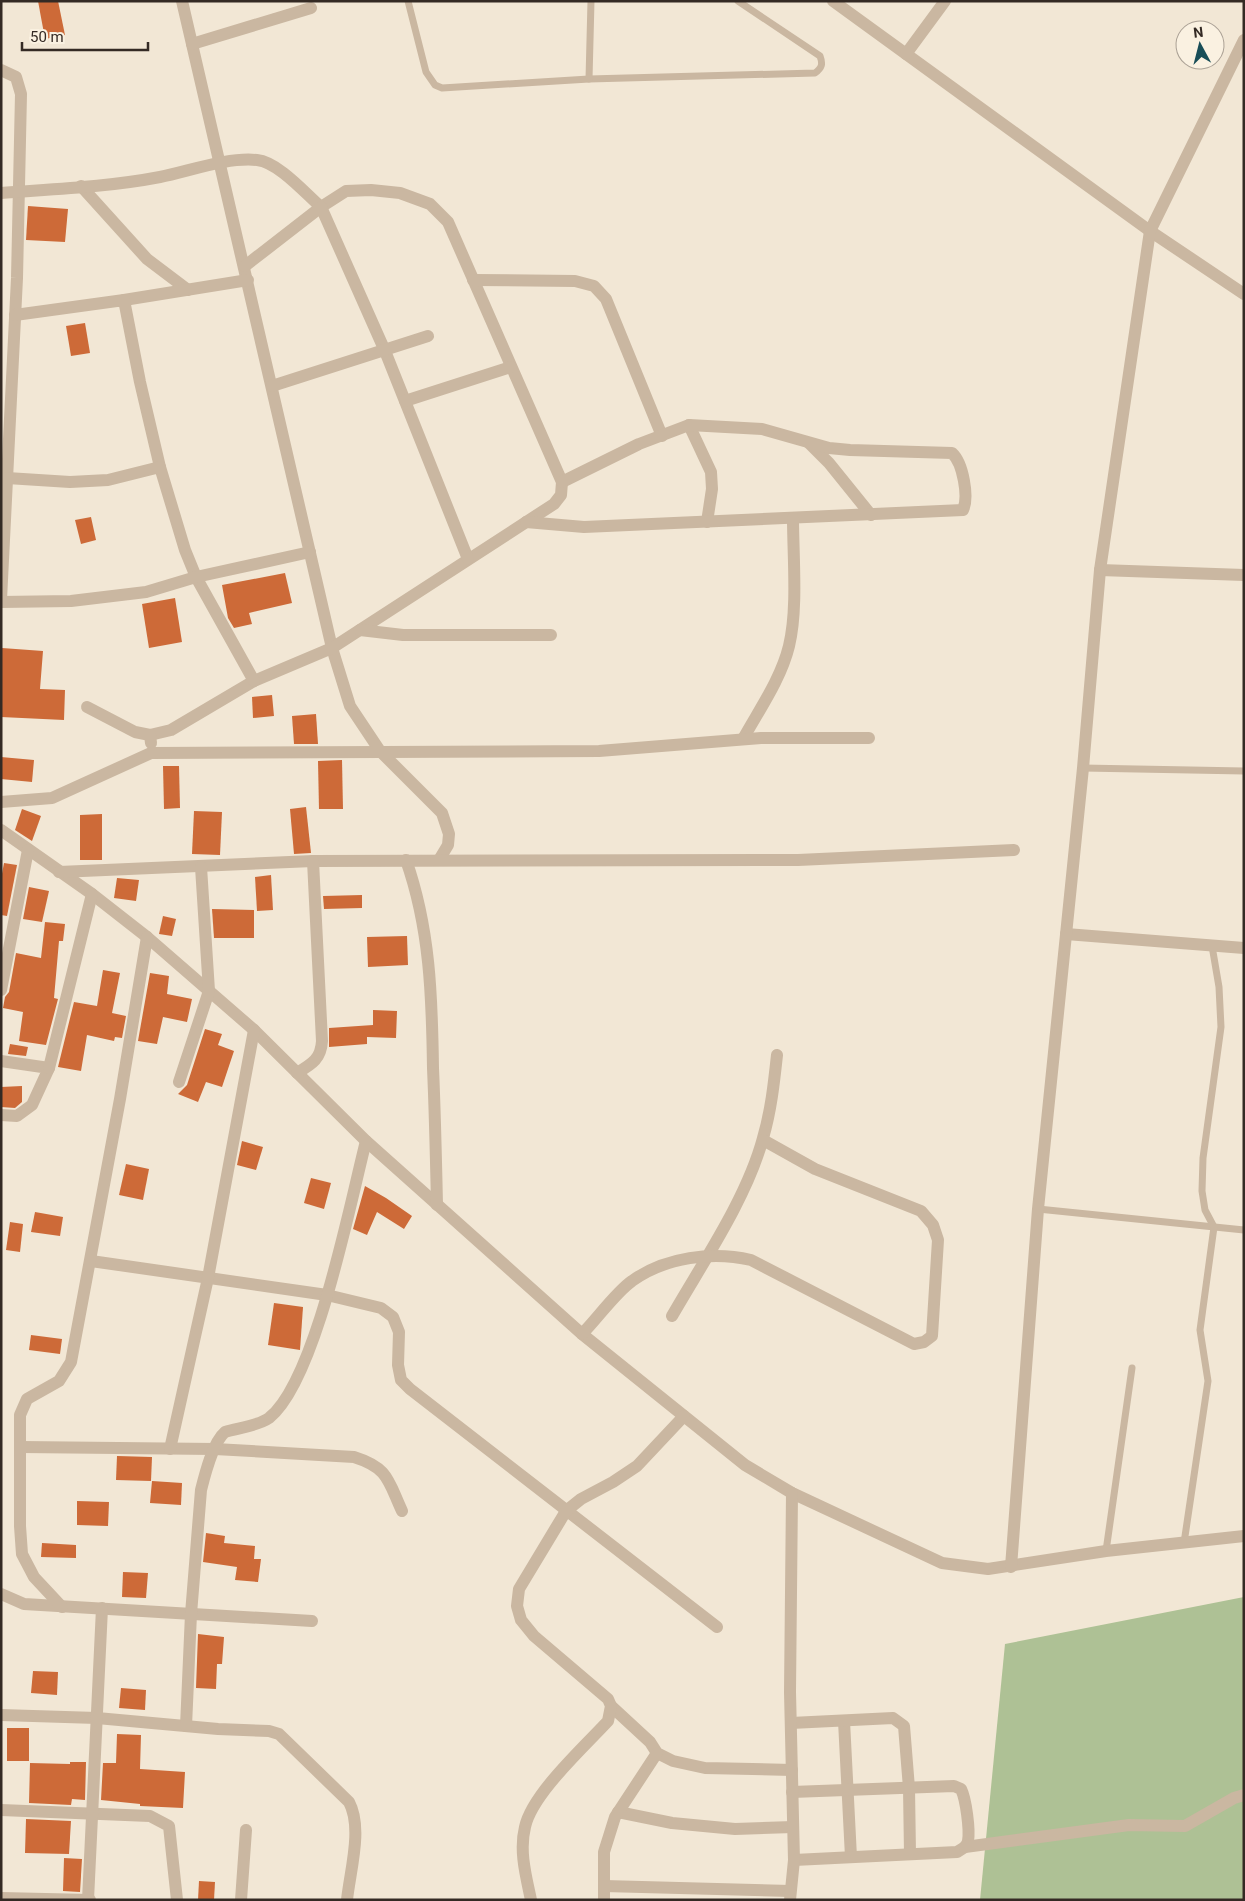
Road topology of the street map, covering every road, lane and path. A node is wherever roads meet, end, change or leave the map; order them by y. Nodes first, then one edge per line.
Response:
1 (182, 1) edge
2 (408, 1) edge
3 (591, 1) edge
4 (738, 1) edge
5 (833, 1) edge
6 (944, 1) edge
7 (311, 8) dead end
8 (1244, 40) edge
9 (192, 44) junction
10 (906, 54) junction
11 (1, 70) edge
12 (589, 79) junction
13 (218, 163) junction
14 (80, 186) junction
15 (18, 192) junction
16 (1, 193) edge
17 (321, 207) junction
18 (1150, 231) junction
19 (245, 266) junction
20 (248, 280) junction
21 (473, 280) junction
22 (188, 290) junction
23 (1244, 294) edge
24 (124, 300) junction
25 (15, 315) junction
26 (428, 336) dead end
27 (386, 351) junction
28 (511, 367) junction
29 (272, 386) junction
30 (405, 401) junction
31 (6, 423) edge
32 (689, 425) junction
33 (662, 436) junction
34 (805, 440) junction
35 (160, 467) junction
36 (7, 478) junction
37 (562, 482) junction
38 (871, 515) junction
39 (793, 518) junction
40 (526, 522) junction
41 (707, 522) junction
42 (310, 552) junction
43 (468, 559) junction
44 (1100, 570) junction
45 (1244, 575) edge
46 (196, 577) junction
47 (1, 601) edge
48 (360, 630) junction
49 (551, 635) dead end
50 (332, 648) junction
51 (254, 681) junction
52 (87, 707) dead end
53 (150, 735) junction
54 (869, 738) dead end
55 (743, 739) junction
56 (380, 751) junction
57 (151, 753) junction
58 (1083, 768) junction
59 (1244, 771) edge
60 (1, 802) edge
61 (1, 830) edge
62 (28, 850) junction
63 (1014, 850) dead end
64 (406, 860) junction
65 (439, 860) junction
66 (313, 861) junction
67 (201, 867) junction
68 (60, 872) junction
69 (92, 894) junction
70 (1066, 934) junction
71 (147, 937) junction
72 (1212, 946) junction
73 (1244, 948) edge
74 (1, 990) edge
75 (209, 991) junction
76 (254, 1030) junction
77 (777, 1055) dead end
78 (1, 1061) edge
79 (48, 1068) junction
80 (297, 1073) junction
81 (179, 1082) dead end
82 (1, 1115) edge
83 (763, 1140) junction
84 (366, 1141) junction
85 (437, 1205) junction
86 (1038, 1209) junction
87 (1214, 1227) junction
88 (1244, 1230) edge
89 (707, 1256) junction
90 (91, 1260) junction
91 (208, 1278) junction
92 (327, 1295) junction
93 (672, 1316) dead end
94 (582, 1334) junction
95 (1132, 1368) dead end
96 (684, 1416) junction
97 (22, 1447) junction
98 (170, 1449) junction
99 (215, 1449) junction
100 (792, 1493) junction
101 (402, 1511) dead end
102 (566, 1511) junction
103 (1244, 1536) edge
104 (1184, 1544) junction
105 (1106, 1551) junction
106 (1011, 1567) junction
107 (1, 1594) edge
108 (62, 1607) junction
109 (102, 1608) junction
110 (191, 1614) junction
111 (312, 1621) dead end
112 (717, 1627) dead end
113 (611, 1706) junction
114 (1, 1715) edge
115 (97, 1718) junction
116 (844, 1720) junction
117 (791, 1724) junction
118 (186, 1726) junction
119 (657, 1753) junction
120 (792, 1770) junction
121 (909, 1788) junction
122 (849, 1790) junction
123 (792, 1792) junction
124 (1244, 1795) edge
125 (1, 1810) edge
126 (618, 1812) junction
127 (93, 1814) junction
128 (793, 1826) junction
129 (246, 1830) dead end
130 (965, 1848) junction
131 (910, 1854) junction
132 (851, 1857) junction
133 (794, 1860) junction
134 (604, 1886) junction
135 (790, 1895) edge
136 (1, 1898) edge
137 (89, 1900) edge
138 (177, 1900) edge
139 (241, 1900) edge
140 (347, 1900) edge
141 (531, 1900) edge
142 (604, 1900) edge

1 - 9 street
2 - 12 lane
3 - 12 lane
4 - 12 lane
5 - 10 street
6 - 10 street
7 - 9 street
8 - 18 street
9 - 13 street
10 - 18 street
11 - 15 street
13 - 14 street
13 - 17 street
13 - 19 street
14 - 15 street
14 - 22 street
15 - 16 street
15 - 25 street
17 - 19 street
17 - 21 street
17 - 27 street
18 - 23 street
18 - 44 street
19 - 20 street
20 - 22 street
20 - 29 street
21 - 28 street
21 - 33 street
22 - 24 street
24 - 25 street
24 - 35 street
25 - 31 street
26 - 27 street
27 - 29 street
27 - 30 street
28 - 30 street
28 - 37 street
29 - 42 street
30 - 43 street
31 - 36 street
32 - 33 street
32 - 34 street
32 - 41 street
33 - 37 street
34 - 38 street
34 - 38 street
35 - 36 street
35 - 46 street
36 - 47 street
37 - 40 street
38 - 39 street
39 - 41 street
39 - 55 street
40 - 41 street
40 - 43 street
42 - 46 street
42 - 50 street
43 - 48 street
44 - 45 street
44 - 58 street
46 - 47 street
46 - 51 street
48 - 49 street
48 - 50 street
50 - 51 street
50 - 56 street
51 - 53 street
52 - 53 street
53 - 57 street
54 - 55 street
55 - 56 street
56 - 57 street
56 - 65 street
57 - 60 street
58 - 59 lane
58 - 70 street
61 - 62 street
62 - 68 street
62 - 74 street
63 - 65 street
64 - 65 street
64 - 66 street
64 - 85 street
66 - 67 street
66 - 80 street
67 - 68 street
67 - 75 street
68 - 69 street
69 - 71 street
69 - 79 street
70 - 72 street
70 - 86 street
71 - 75 street
71 - 90 street
72 - 73 street
72 - 87 lane
75 - 76 street
75 - 81 street
76 - 80 street
76 - 91 street
77 - 83 street
78 - 79 street
79 - 82 street
80 - 84 street
83 - 89 street
83 - 89 street
84 - 85 street
84 - 92 street
85 - 94 street
86 - 87 lane
86 - 106 street
87 - 88 lane
87 - 104 lane
89 - 93 street
89 - 94 street
90 - 91 street
90 - 97 street
91 - 92 street
91 - 98 street
92 - 99 street
92 - 102 street
94 - 96 street
95 - 105 lane
96 - 100 street
96 - 102 street
97 - 98 street
97 - 108 street
98 - 99 street
99 - 101 street
99 - 110 street
100 - 106 street
100 - 117 street
102 - 112 street
102 - 113 street
103 - 104 street
104 - 105 street
105 - 106 street
107 - 108 street
108 - 109 street
109 - 110 street
109 - 115 street
110 - 111 street
110 - 118 street
113 - 119 street
113 - 141 street
114 - 115 street
115 - 118 street
115 - 127 street
116 - 117 street
116 - 121 street
116 - 122 street
117 - 120 street
118 - 140 street
119 - 120 street
119 - 126 street
120 - 123 street
121 - 122 street
121 - 130 street
121 - 131 street
122 - 123 street
122 - 132 street
123 - 128 street
124 - 130 street
125 - 127 street
126 - 128 street
126 - 134 street
127 - 137 street
127 - 138 street
128 - 133 street
129 - 139 street
130 - 131 street
131 - 132 street
132 - 133 street
133 - 135 street
134 - 135 street
134 - 142 street
136 - 137 street

